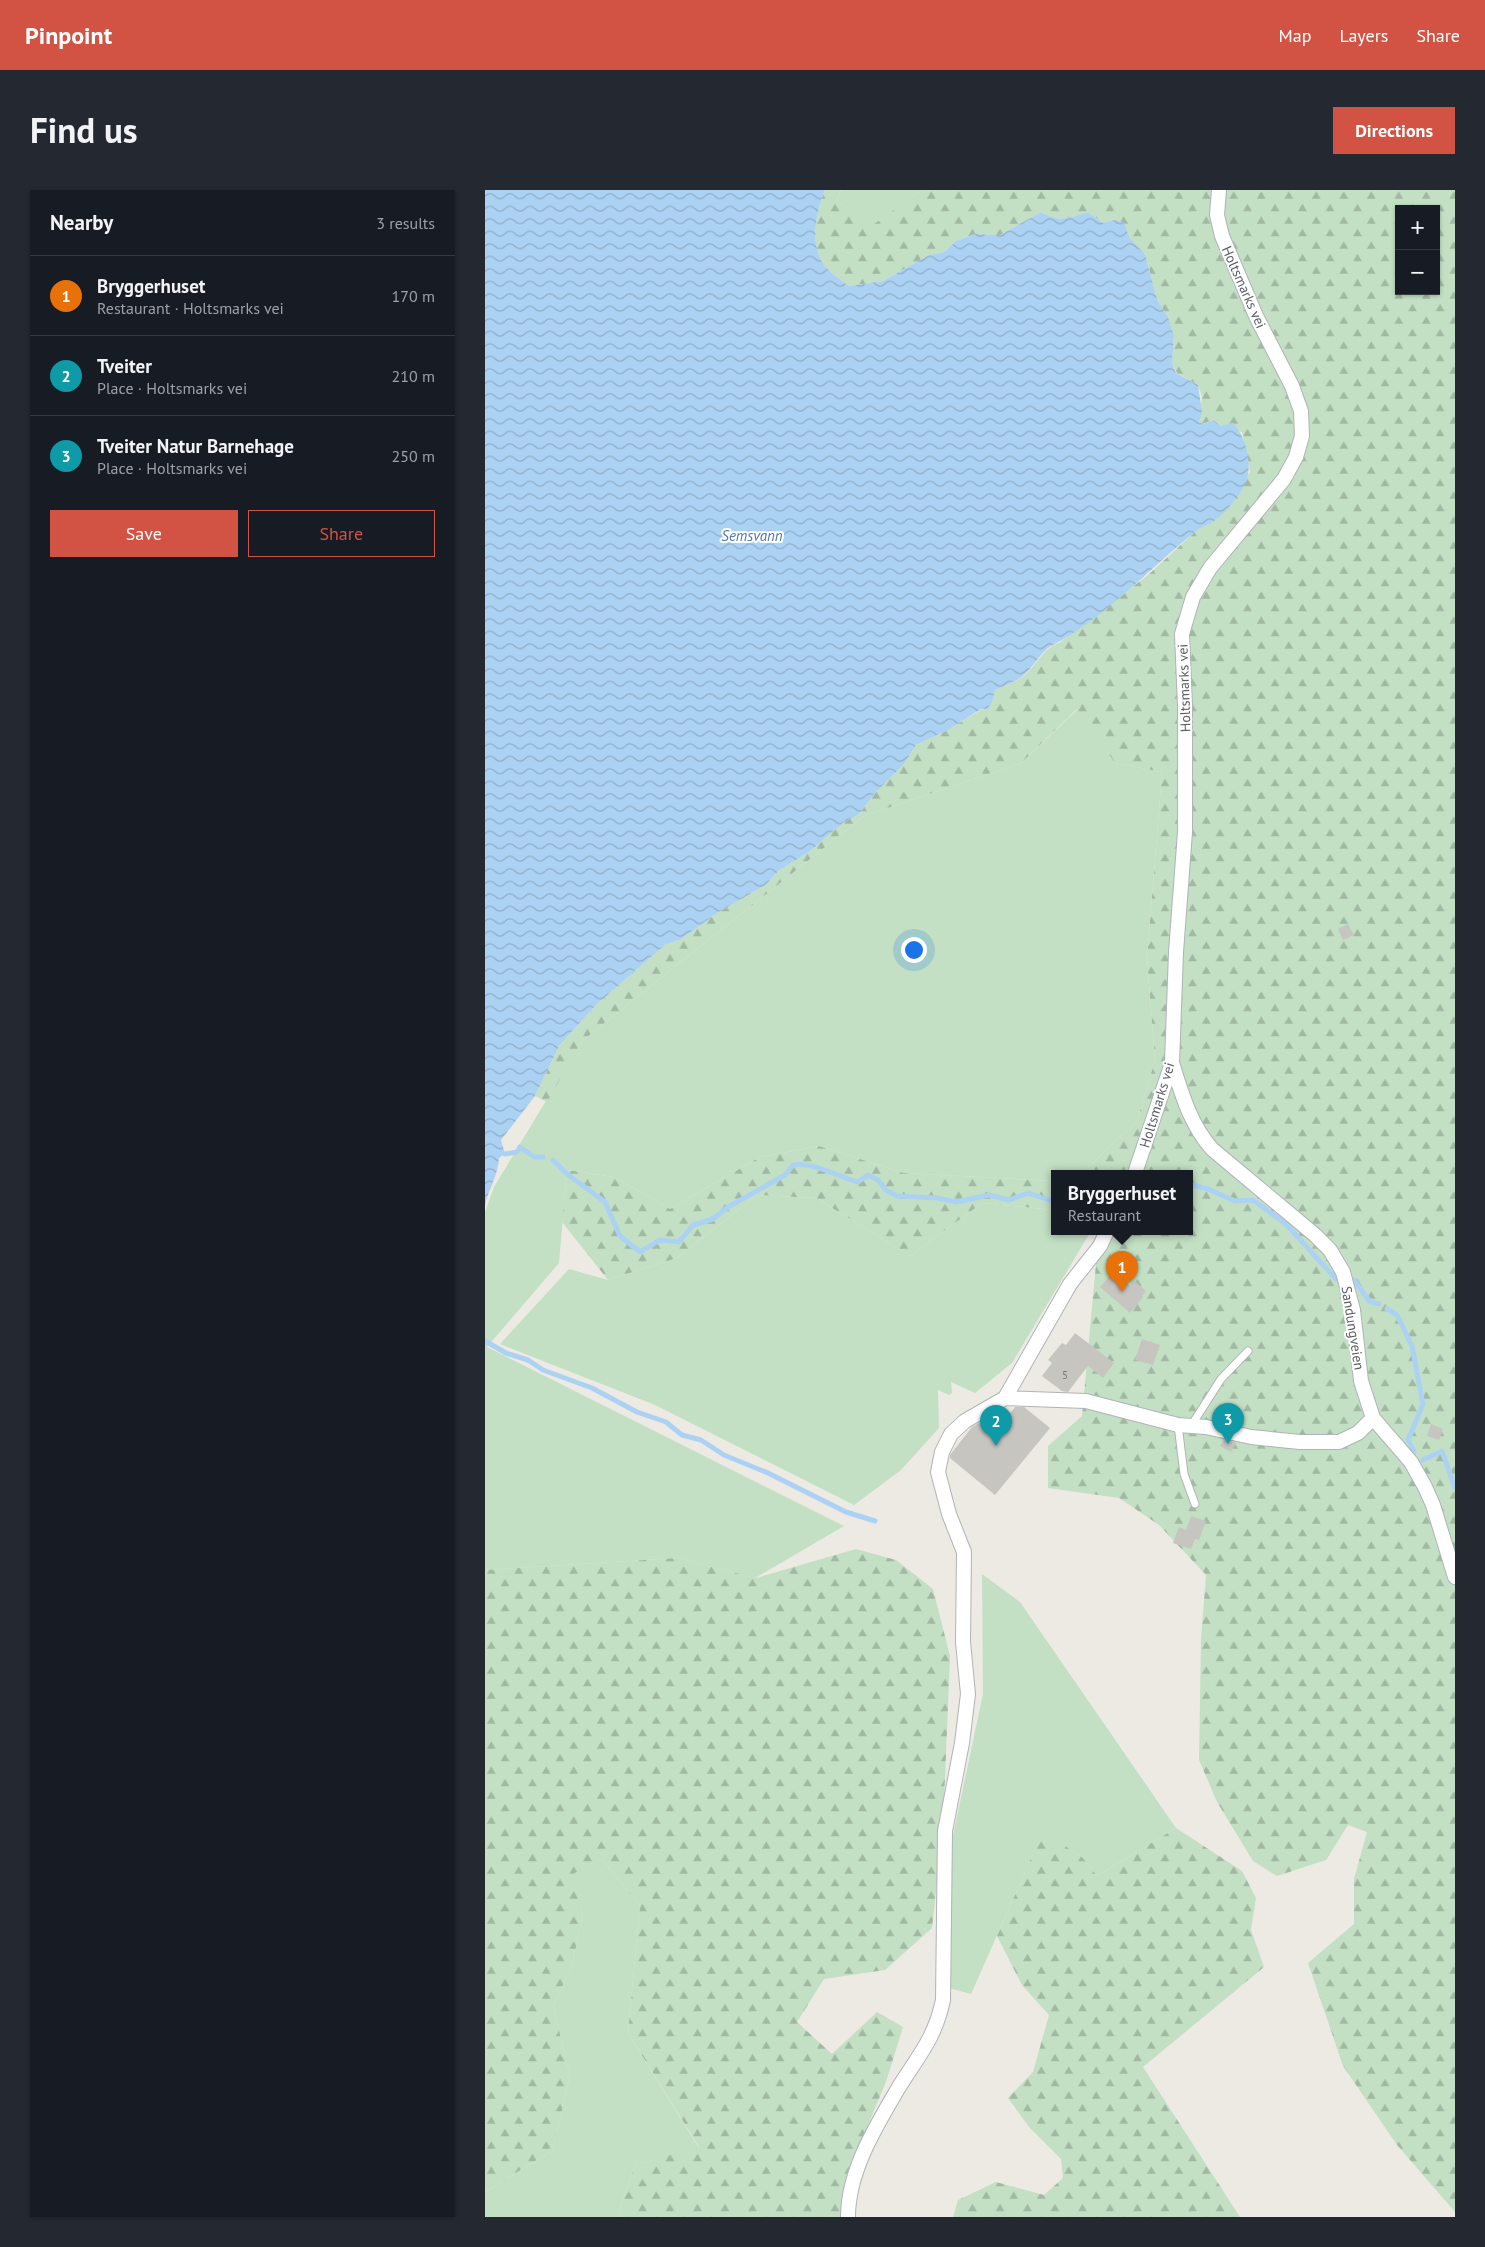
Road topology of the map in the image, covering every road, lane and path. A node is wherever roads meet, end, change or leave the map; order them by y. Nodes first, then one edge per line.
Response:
1 (1219, 190) edge
2 (1172, 1063) junction
3 (1136, 1170) edge
4 (1105, 1235) edge
5 (1248, 1351) dead end
6 (1005, 1398) junction
7 (1373, 1418) junction
8 (1184, 1426) junction
9 (1195, 1504) dead end
10 (1455, 1577) edge
11 (848, 2217) edge

1 - 2 street, Holtsmarks vei
2 - 3 street, Holtsmarks vei
2 - 7 street, Sandungveien
4 - 6 street
5 - 8 lane
6 - 8 street
6 - 11 street
7 - 8 street
7 - 10 street, Sandungveien
8 - 9 lane

